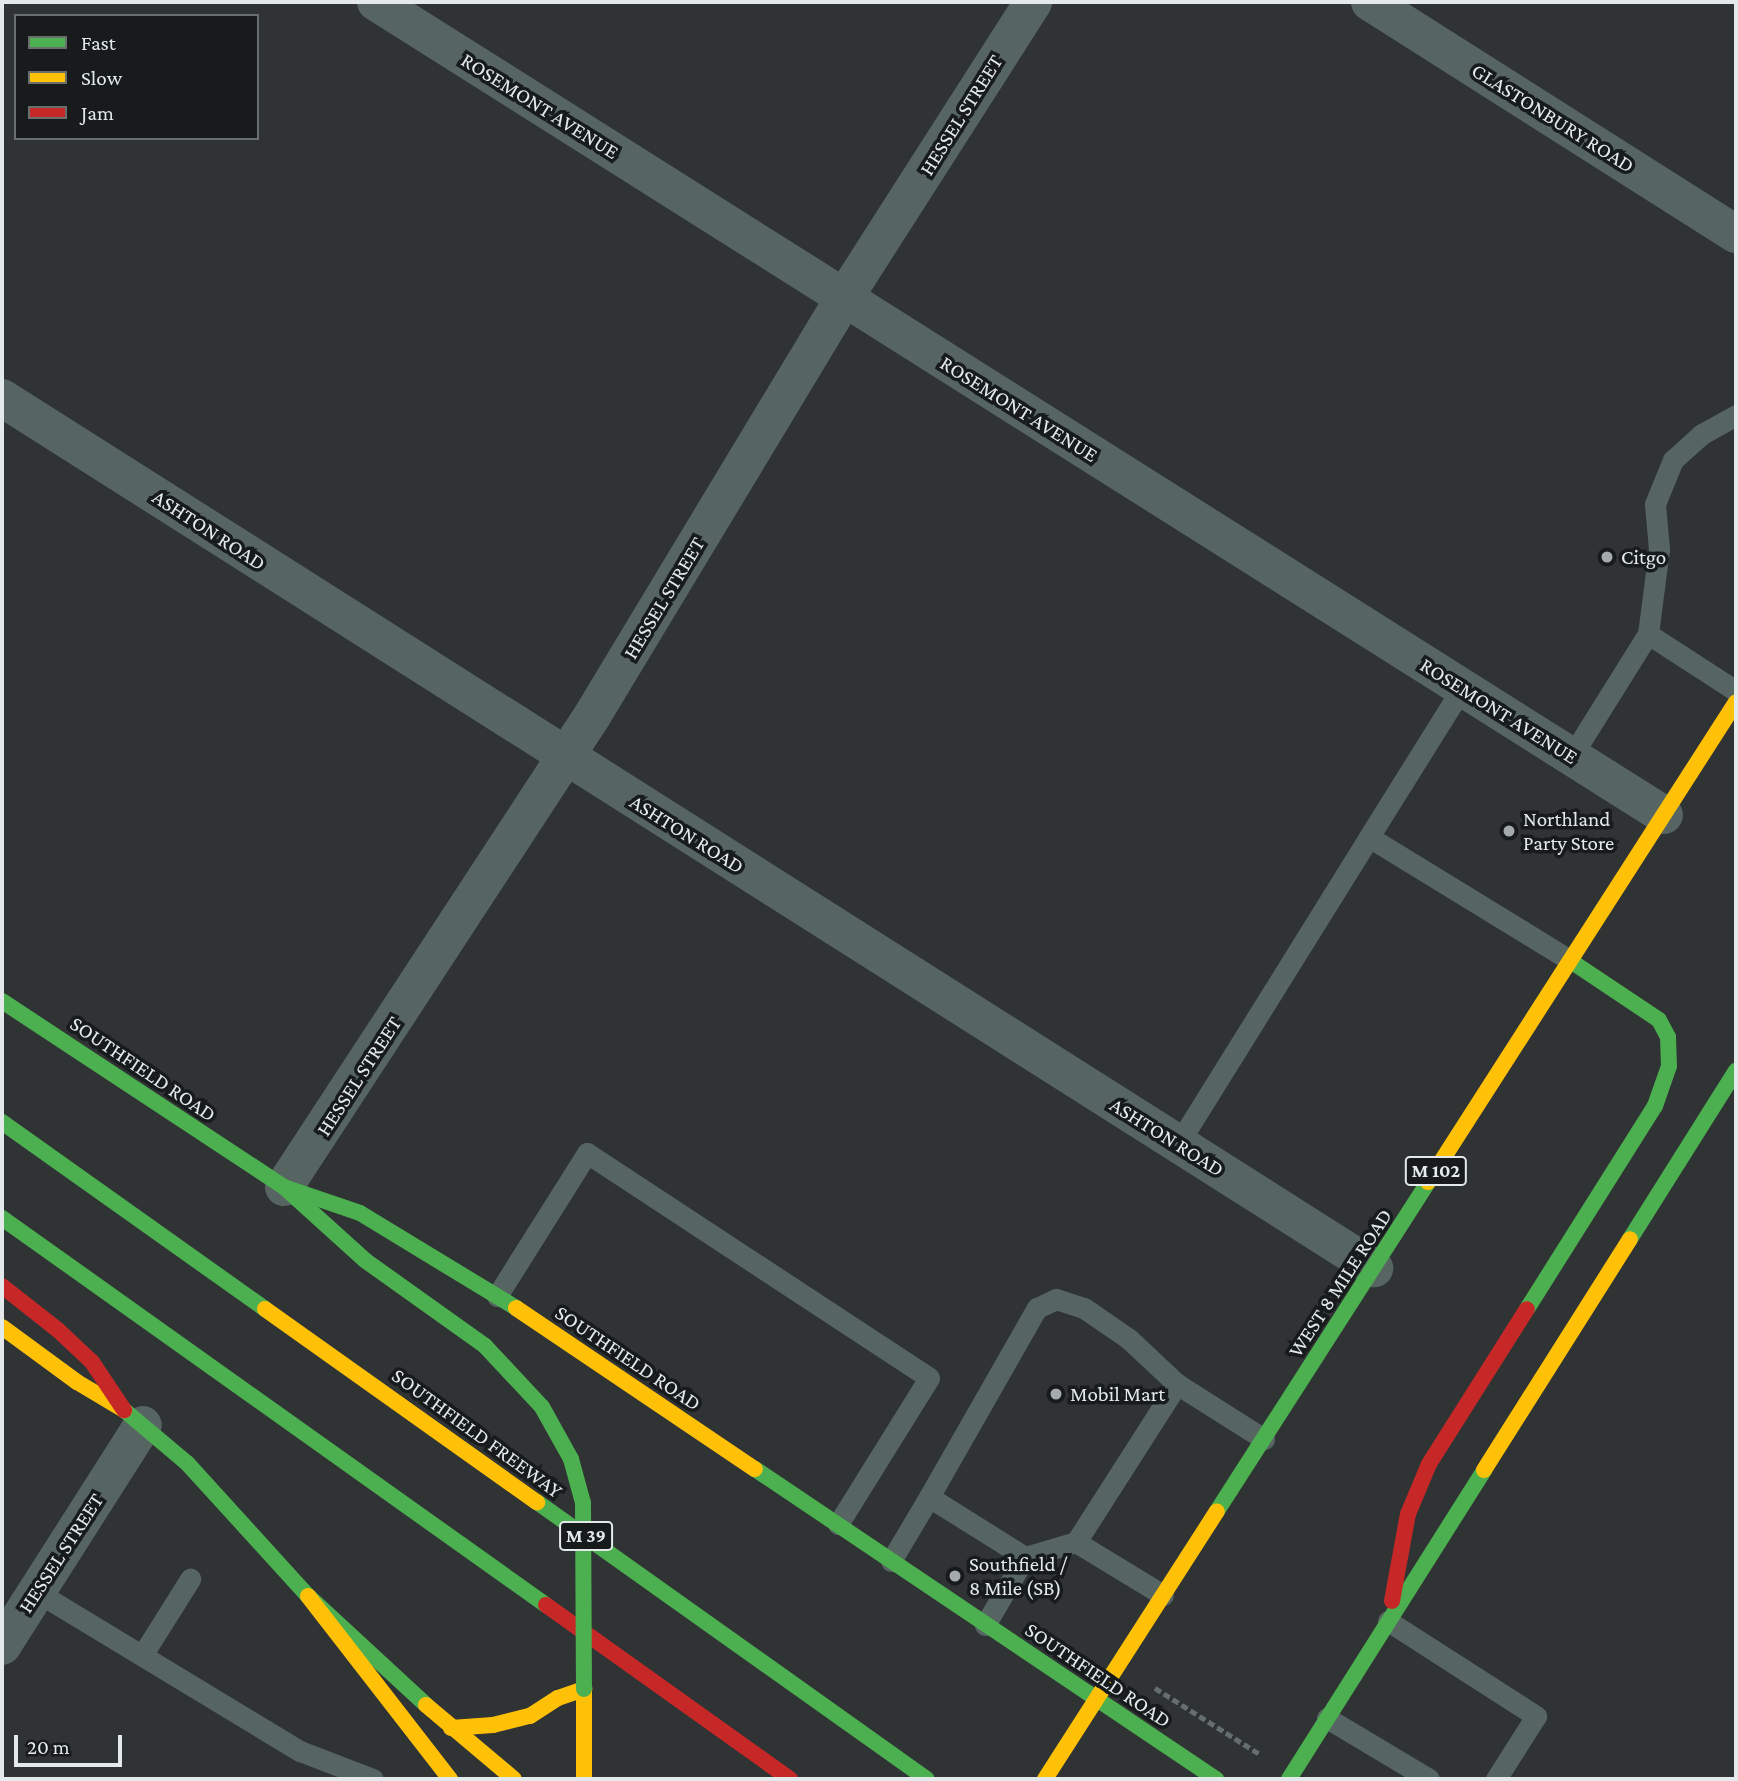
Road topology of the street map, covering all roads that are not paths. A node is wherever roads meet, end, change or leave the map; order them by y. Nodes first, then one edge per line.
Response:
1 (376, 2) edge
2 (1033, 2) edge
3 (1370, 2) edge
4 (1736, 234) edge
5 (844, 298) junction
6 (2, 398) edge
7 (1736, 415) edge
8 (1648, 634) junction
9 (1462, 688) junction
10 (1736, 700) edge
11 (566, 757) junction
12 (1571, 757) junction
13 (1664, 815) junction
14 (1369, 837) junction
15 (1571, 961) junction
16 (2, 1000) edge
17 (1736, 1070) edge
18 (2, 1122) edge
19 (1178, 1144) junction
20 (284, 1187) junction
21 (2, 1218) edge
22 (1374, 1268) junction
23 (2, 1286) edge
24 (497, 1296) junction
25 (2, 1327) edge
26 (1177, 1384) junction
27 (133, 1417) junction
28 (1264, 1439) junction
29 (929, 1497) junction
30 (838, 1524) junction
31 (1076, 1542) junction
32 (1025, 1557) junction
33 (891, 1561) junction
34 (190, 1579) dead end
35 (37, 1592) junction
36 (1163, 1595) junction
37 (309, 1596) junction
38 (1388, 1620) junction
39 (985, 1625) junction
40 (2, 1646) edge
41 (143, 1654) junction
42 (584, 1689) junction
43 (1096, 1700) junction
44 (1327, 1718) junction
45 (451, 1728) junction
46 (1291, 1776) edge
47 (1498, 1778) edge
48 (373, 1779) edge
49 (450, 1779) edge
50 (514, 1779) edge
51 (584, 1779) edge
52 (790, 1779) edge
53 (927, 1779) edge
54 (1045, 1779) edge
55 (1216, 1779) edge
56 (1429, 1779) edge

1 - 5 street, ROSEMONT AVENUE
2 - 5 street, HESSEL STREET
3 - 4 street, GLASTONBURY ROAD
5 - 9 street, ROSEMONT AVENUE
5 - 11 street, HESSEL STREET
6 - 11 street, ASHTON ROAD
7 - 8 lane
8 - 10 lane
8 - 12 lane
9 - 12 street, ROSEMONT AVENUE
9 - 14 lane
10 - 13 main road, WEST 8 MILE ROAD / M 102
11 - 19 street, ASHTON ROAD
11 - 20 street, HESSEL STREET
12 - 13 street, ROSEMONT AVENUE
13 - 15 main road, WEST 8 MILE ROAD / M 102
14 - 15 lane
14 - 19 lane
15 - 22 main road, WEST 8 MILE ROAD / M 102
15 - 38 main road
16 - 20 main road, SOUTHFIELD ROAD
17 - 38 main road
18 - 53 main road, SOUTHFIELD FREEWAY / M 39
19 - 22 street, ASHTON ROAD
20 - 24 main road, SOUTHFIELD ROAD
20 - 42 main road, bridge
21 - 52 main road
22 - 28 main road, WEST 8 MILE ROAD / M 102
23 - 27 main road
24 - 30 main road, SOUTHFIELD ROAD
24 - 30 lane
25 - 27 main road
26 - 28 lane
26 - 29 lane
26 - 31 lane
27 - 35 street, HESSEL STREET
27 - 37 main road
28 - 36 main road, WEST 8 MILE ROAD / M 102
29 - 32 lane
29 - 33 lane
30 - 33 main road, SOUTHFIELD ROAD
31 - 32 lane
31 - 36 lane
32 - 39 lane
33 - 39 main road, SOUTHFIELD ROAD
34 - 41 lane
35 - 40 street, HESSEL STREET
35 - 41 lane
36 - 43 main road, WEST 8 MILE ROAD / M 102
37 - 45 main road
37 - 49 main road
38 - 44 main road
38 - 47 lane
39 - 43 main road, SOUTHFIELD ROAD
41 - 48 lane
42 - 45 main road
42 - 51 main road
43 - 54 main road, WEST 8 MILE ROAD / M 102
43 - 55 main road, SOUTHFIELD ROAD
44 - 46 main road
44 - 56 lane
45 - 50 main road

